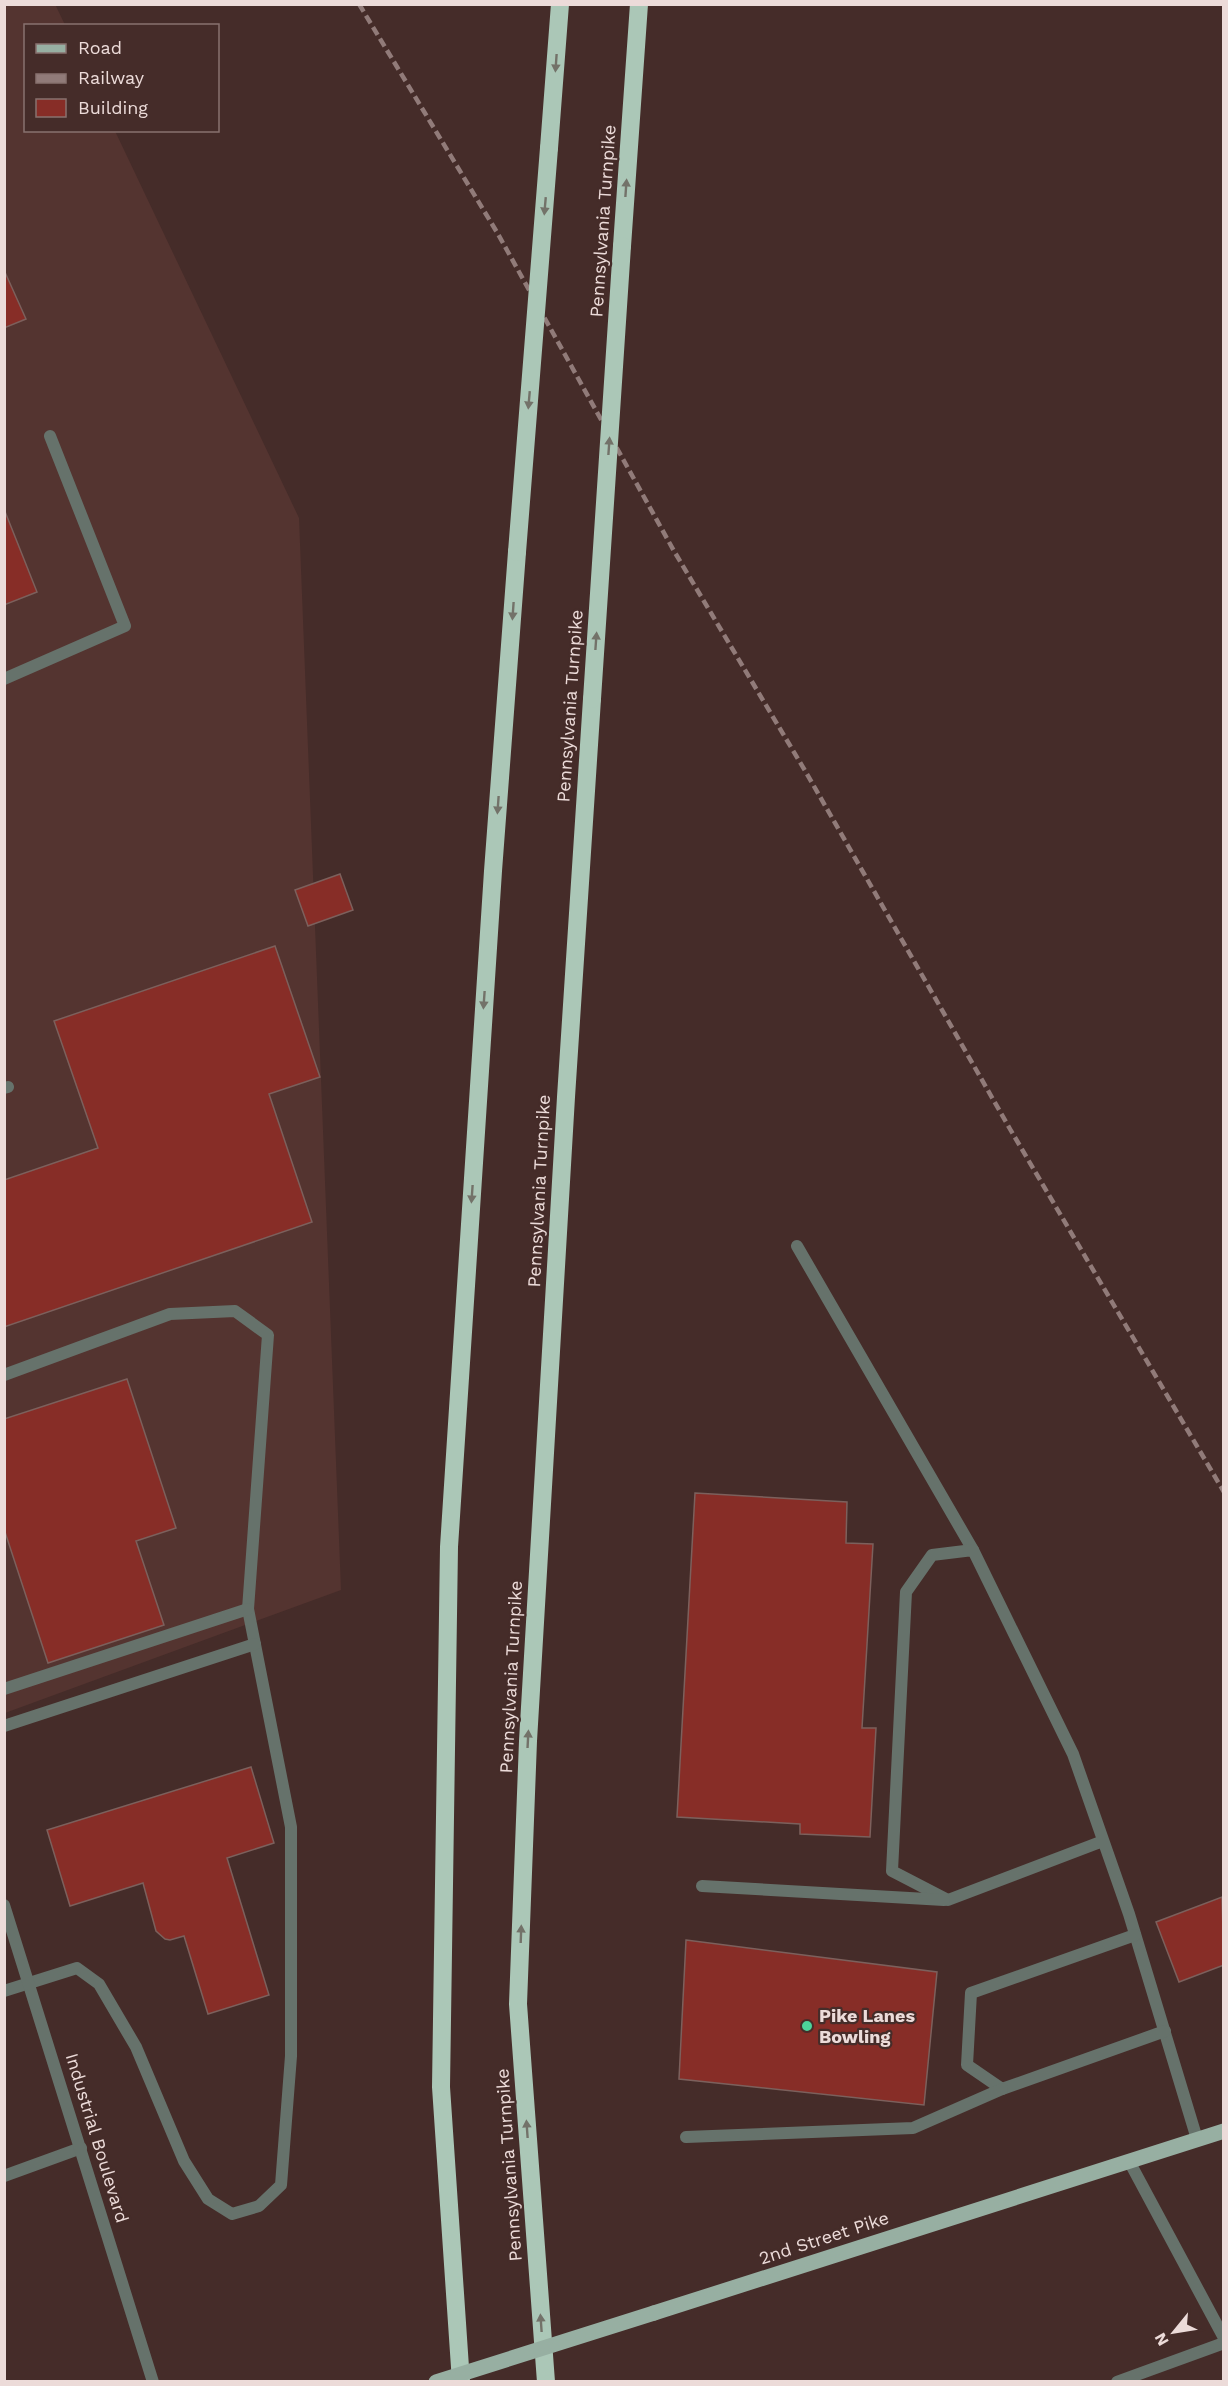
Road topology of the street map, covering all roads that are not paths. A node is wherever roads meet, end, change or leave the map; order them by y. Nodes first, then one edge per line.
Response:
1 (560, 4) edge
2 (639, 4) edge
3 (50, 436) dead end
4 (4, 679) edge
5 (797, 1246) dead end
6 (4, 1375) edge
7 (973, 1550) junction
8 (248, 1609) junction
9 (255, 1644) junction
10 (4, 1689) edge
11 (4, 1726) edge
12 (1103, 1841) junction
13 (702, 1886) dead end
14 (948, 1900) junction
15 (4, 1905) edge
16 (1135, 1935) junction
17 (30, 1983) junction
18 (4, 1991) edge
19 (1165, 2031) junction
20 (1002, 2089) junction
21 (1224, 2131) edge
22 (686, 2137) dead end
23 (1197, 2139) junction
24 (81, 2148) junction
25 (1128, 2161) junction
26 (4, 2176) edge
27 (1224, 2338) edge
28 (1224, 2343) edge
29 (153, 2382) edge
30 (436, 2382) edge
31 (461, 2382) edge
32 (546, 2382) edge
33 (1117, 2382) edge

1 -> 31 highway, bridge
32 -> 2 highway, Pennsylvania Turnpike, bridge
3 - 4 street
5 - 7 street
6 - 8 street
7 - 12 street
7 - 14 street
8 - 9 street
8 - 10 street
9 - 11 street
9 - 17 street
12 - 14 street
12 - 16 street
13 - 14 street
15 - 17 street, Industrial Boulevard
16 - 19 street
16 - 20 street
17 - 18 street
17 - 24 street, Industrial Boulevard
19 - 20 street
19 - 23 street
20 - 22 street
21 - 23 main road, 2nd Street Pike
23 - 25 main road, 2nd Street Pike
24 - 26 street
24 - 29 street, Industrial Boulevard
25 - 27 street
25 - 30 main road, 2nd Street Pike, bridge
28 - 33 street

